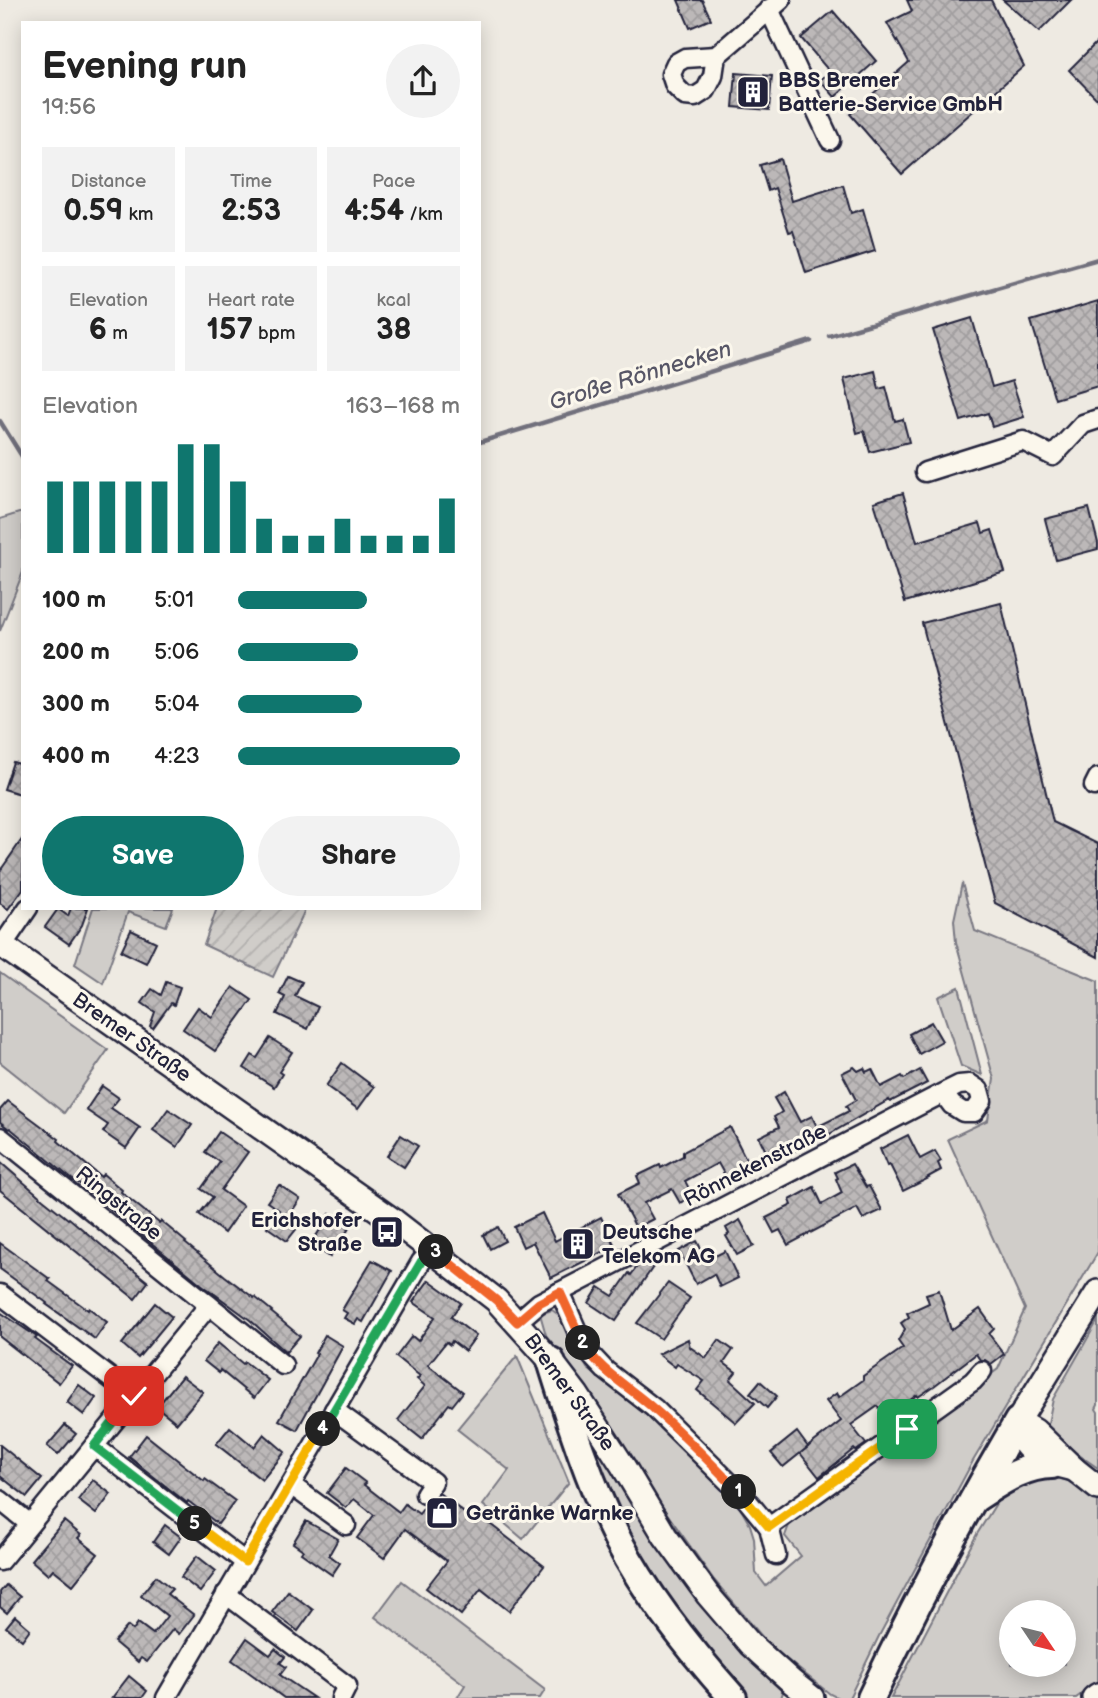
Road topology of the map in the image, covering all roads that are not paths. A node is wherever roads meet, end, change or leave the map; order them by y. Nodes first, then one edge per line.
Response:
1 (775, 5) edge
2 (716, 56) dead end
3 (830, 140) dead end
4 (1098, 419) edge
5 (925, 472) dead end
6 (27, 910) edge
7 (1, 945) edge
8 (943, 1093) dead end
9 (0, 1137) edge
10 (432, 1249) junction
11 (560, 1292) junction
12 (1098, 1292) edge
13 (0, 1294) edge
14 (209, 1305) junction
15 (517, 1322) junction
16 (551, 1361) junction
17 (284, 1365) dead end
18 (982, 1371) dead end
19 (134, 1396) junction
20 (334, 1410) junction
21 (1018, 1421) junction
22 (94, 1446) junction
23 (1063, 1467) junction
24 (291, 1485) junction
25 (1098, 1488) edge
26 (425, 1494) dead end
27 (0, 1500) edge
28 (972, 1500) junction
29 (30, 1524) junction
30 (346, 1525) dead end
31 (769, 1527) junction
32 (776, 1555) dead end
33 (0, 1561) edge
34 (245, 1562) junction
35 (226, 1594) junction
36 (166, 1698) edge
37 (341, 1698) edge
38 (733, 1698) edge
39 (812, 1698) edge
40 (871, 1698) edge

1 - 2 street
1 - 3 street
4 - 5 street
6 - 7 street
7 - 10 main road, Bremer Straße
8 - 11 street, Rönnekenstraße
9 - 14 street, Ringstraße
10 - 15 main road, Bremer Straße
10 - 20 street
11 - 15 street, Rönnekenstraße
11 - 31 street
12 - 21 main road
13 - 19 street
14 - 17 street, Ringstraße
14 - 19 street
15 - 16 main road, Bremer Straße
16 - 38 highway
16 - 39 main road, Bremer Straße
18 - 31 street
19 - 22 street
20 - 24 street
20 - 26 street
21 - 23 main road
21 - 28 highway
22 - 29 street
22 - 34 street
23 - 25 main road
23 - 28 highway
24 - 30 street
24 - 34 street
27 - 29 street
28 - 40 highway
29 - 33 street
31 - 32 street
34 - 35 street
35 - 36 street
35 - 37 street

